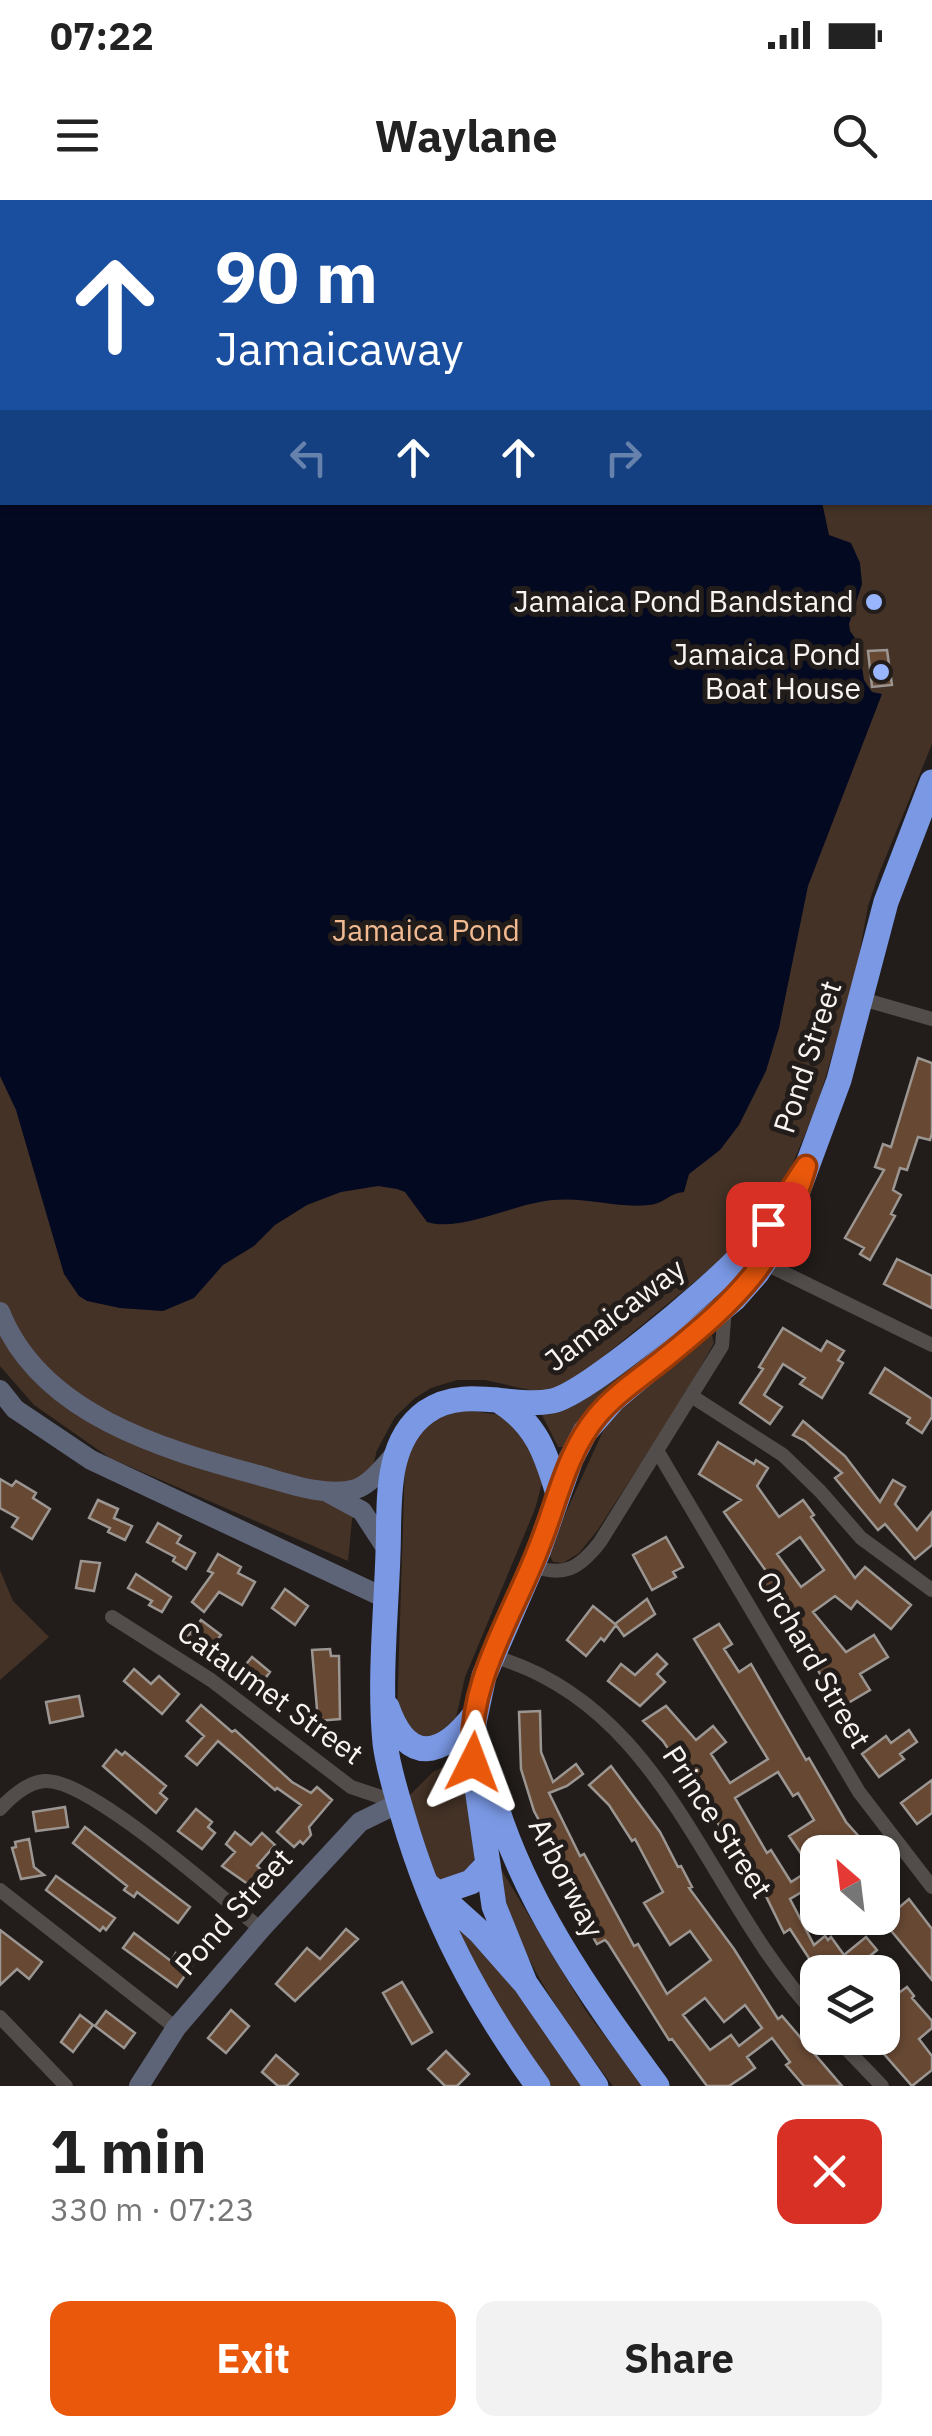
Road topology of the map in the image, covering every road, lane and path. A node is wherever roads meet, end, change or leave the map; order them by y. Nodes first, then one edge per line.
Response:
1 (932, 782) edge
2 (862, 999) junction
3 (932, 1019) edge
4 (806, 1166) junction
5 (764, 1263) junction
6 (724, 1308) junction
7 (0, 1312) edge
8 (932, 1345) edge
9 (0, 1390) edge
10 (693, 1397) junction
11 (498, 1400) junction
12 (398, 1452) junction
13 (658, 1452) junction
14 (320, 1490) junction
15 (558, 1494) junction
16 (388, 1551) junction
17 (532, 1566) junction
18 (932, 1590) edge
19 (387, 1599) junction
20 (112, 1617) dead end
21 (492, 1656) junction
22 (384, 1698) junction
23 (475, 1714) junction
24 (400, 1804) junction
25 (0, 1808) edge
26 (417, 1862) junction
27 (488, 1864) junction
28 (932, 1887) edge
29 (0, 1890) edge
30 (436, 1894) junction
31 (261, 1929) junction
32 (525, 1983) junction
33 (800, 1995) edge
34 (0, 2018) edge
35 (176, 2028) junction
36 (852, 2055) edge
37 (66, 2086) edge
38 (139, 2086) edge
39 (538, 2086) edge
40 (596, 2086) edge
41 (657, 2086) edge
42 (882, 2086) edge

1 - 2 highway, Pond Street
2 - 3 street
2 - 4 highway, Pond Street
4 - 5 highway, Pond Street
4 - 11 highway, Jamaicaway
5 - 6 highway, Pond Street
5 - 8 street
6 - 10 street
6 - 15 highway, Jamaicaway
7 - 14 main road
9 - 19 main road
10 - 13 street
10 - 18 street
11 - 12 highway, Jamaicaway
11 - 15 highway
12 - 14 main road
12 - 16 highway, Jamaicaway
13 - 17 street
13 - 28 street, Orchard Street
14 - 16 main road
15 - 17 highway, Jamaicaway
16 - 19 highway, Jamaicaway
17 - 21 highway
19 - 22 highway, Arborway
20 - 24 street, Cataumet Street
21 - 23 highway
21 - 33 street, Prince Street
22 - 23 highway
22 - 24 highway, Arborway
23 - 27 highway, Arborway
23 - 41 highway, Arborway
24 - 26 highway, Arborway
24 - 31 main road, Pond Street
25 - 31 street
26 - 30 highway, Arborway
26 - 39 highway, Arborway
27 - 30 highway
27 - 32 highway, Arborway
29 - 35 street
30 - 32 highway, Arborway
31 - 35 main road, Pond Street
32 - 40 highway, Arborway
34 - 37 street
35 - 38 main road, Pond Street
36 - 42 street

